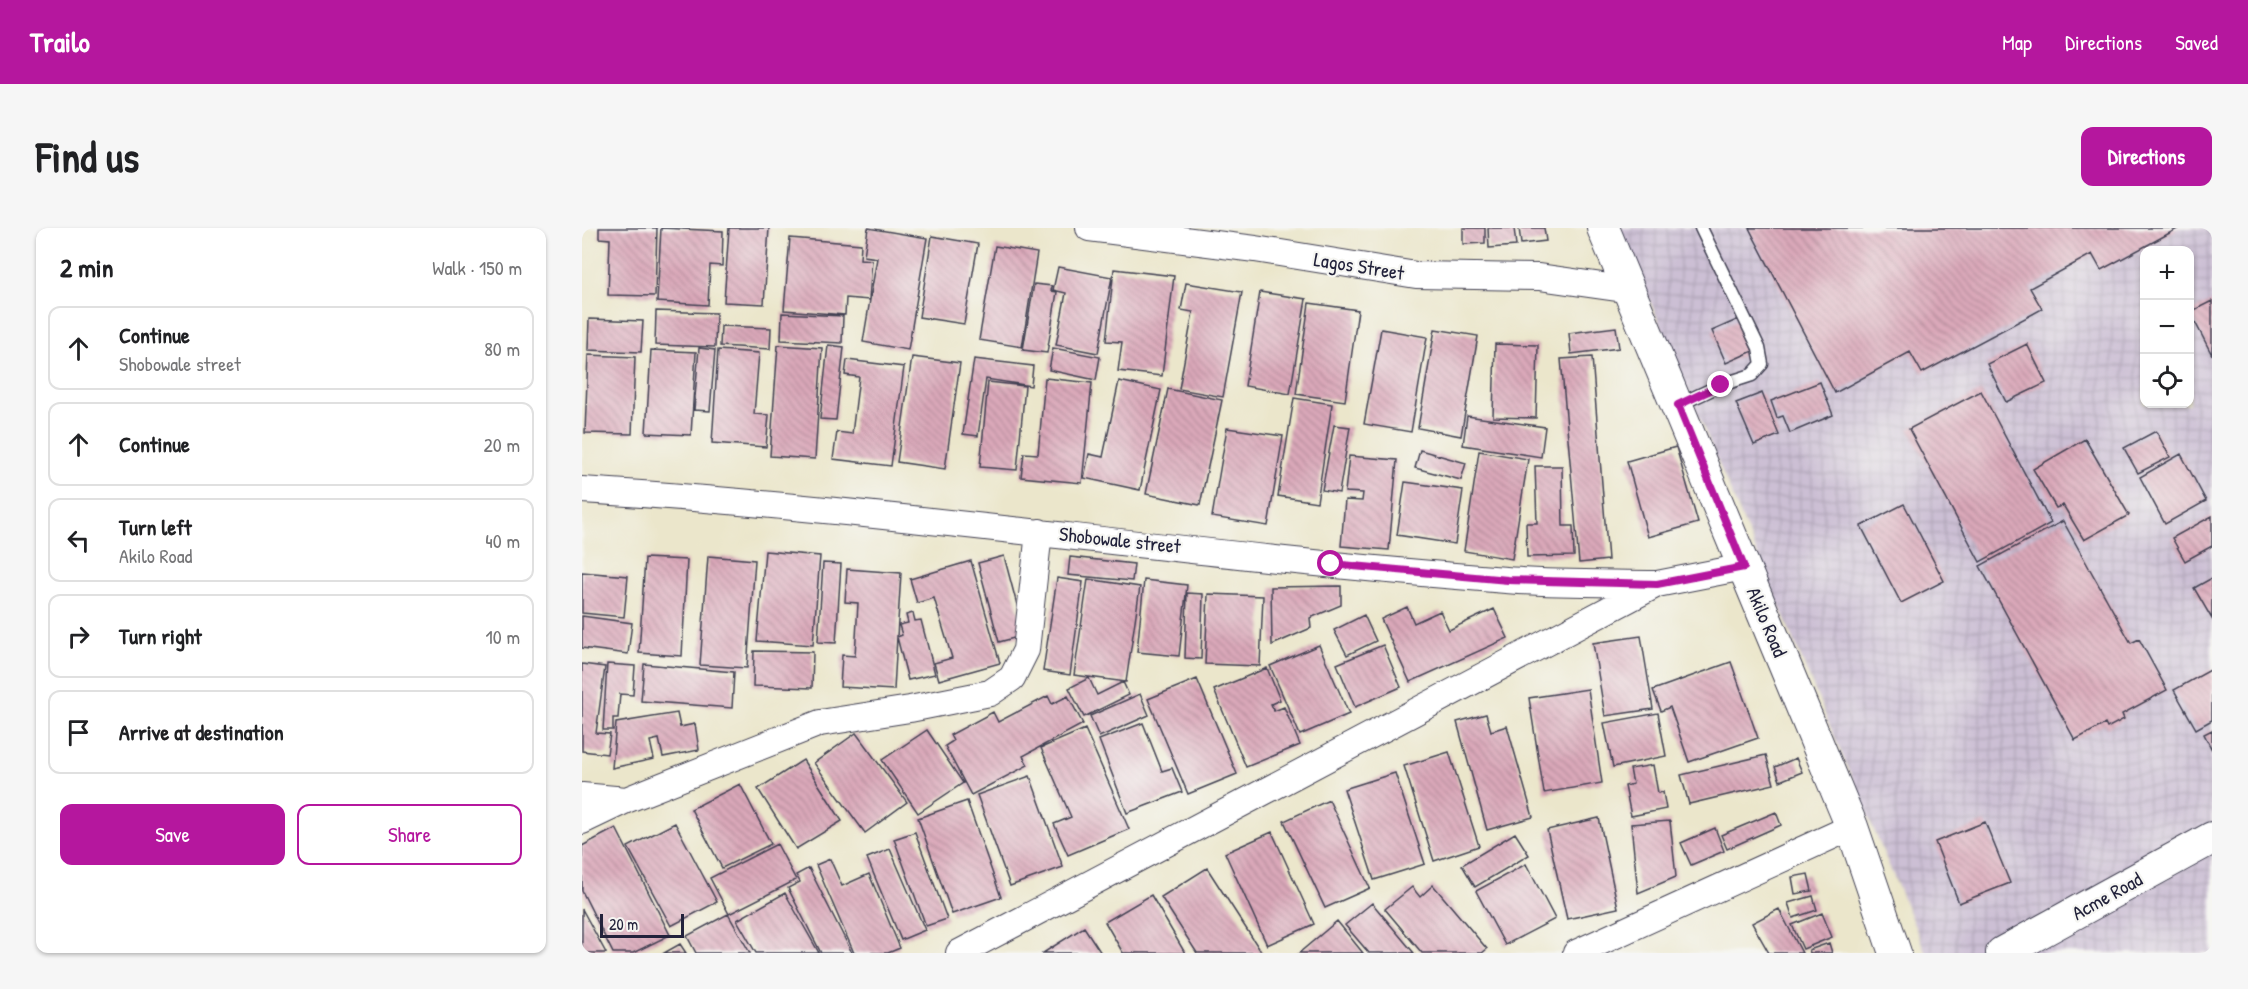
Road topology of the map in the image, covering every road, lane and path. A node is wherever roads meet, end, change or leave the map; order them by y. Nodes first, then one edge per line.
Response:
1 (1089, 228) edge
2 (1603, 228) edge
3 (1701, 228) edge
4 (1631, 290) junction
5 (1678, 405) junction
6 (582, 490) edge
7 (1039, 532) junction
8 (1744, 567) junction
9 (1657, 584) junction
10 (582, 796) edge
11 (626, 800) junction
12 (582, 821) edge
13 (1852, 827) junction
14 (2212, 838) edge
15 (2004, 952) edge
16 (959, 953) edge
17 (1576, 953) edge
18 (1895, 953) edge

1 - 4 street, Lagos Street
2 - 4 street, Akilo Road
3 - 5 lane
4 - 5 street, Akilo Road
5 - 8 street, Akilo Road
6 - 7 street, Shobowale street
7 - 9 street, Shobowale street
7 - 11 street
8 - 9 street
8 - 13 street, Akilo Road
9 - 16 street
10 - 11 street
11 - 12 street
13 - 17 street
13 - 18 street, Akilo Road
14 - 15 street, Acme Road

